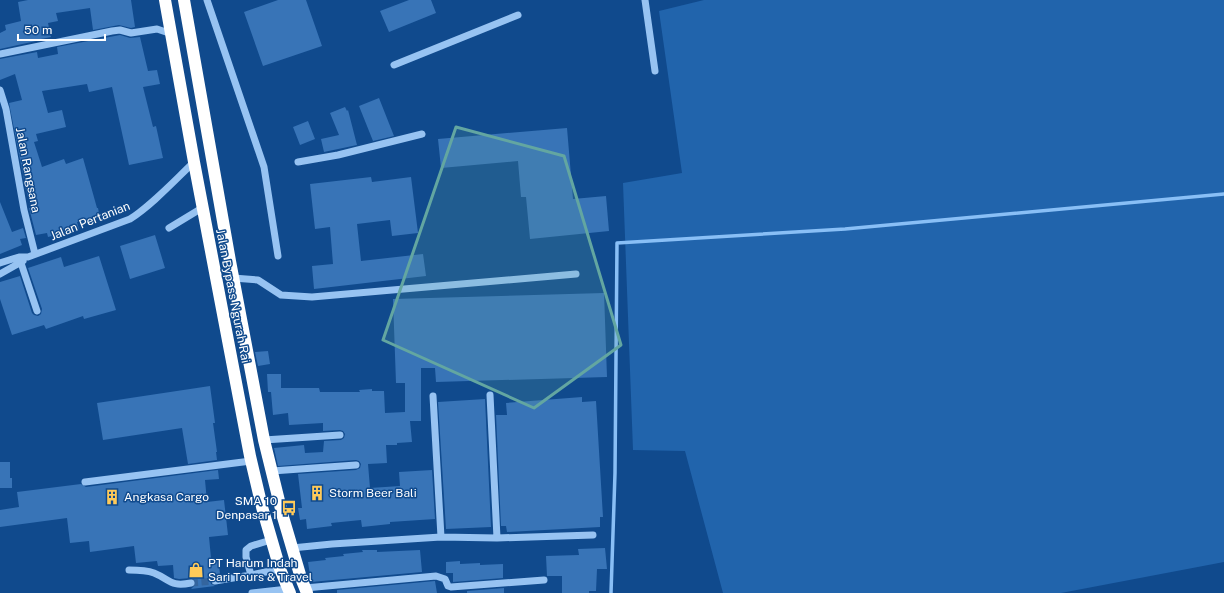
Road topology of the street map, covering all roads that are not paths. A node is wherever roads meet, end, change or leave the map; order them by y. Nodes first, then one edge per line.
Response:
1 (165, 0) edge
2 (184, 0) edge
3 (207, 0) edge
4 (645, 0) edge
5 (518, 14) dead end
6 (172, 34) junction
7 (0, 54) edge
8 (394, 65) dead end
9 (655, 71) dead end
10 (0, 90) edge
11 (422, 134) dead end
12 (208, 136) junction
13 (190, 140) junction
14 (194, 162) junction
15 (298, 162) dead end
16 (202, 208) junction
17 (168, 228) dead end
18 (32, 256) junction
19 (278, 256) dead end
20 (19, 260) junction
21 (0, 262) edge
22 (0, 274) edge
23 (576, 274) dead end
24 (233, 278) junction
25 (37, 311) dead end
26 (490, 395) dead end
27 (433, 396) dead end
28 (340, 435) dead end
29 (264, 440) junction
30 (251, 461) junction
31 (356, 465) dead end
32 (272, 471) junction
33 (85, 482) dead end
34 (593, 535) dead end
35 (441, 537) junction
36 (497, 538) junction
37 (271, 540) junction
38 (292, 548) junction
39 (280, 569) junction
40 (129, 570) dead end
41 (251, 576) junction
42 (544, 580) dead end
43 (215, 581) tunnel mouth
44 (191, 583) tunnel mouth
45 (289, 591) edge
46 (306, 591) edge
47 (252, 593) edge

1 - 6 highway, Jalan Bypass Ngurah Rai
2 - 12 highway, Jalan Bypass Ngurah Rai
3 - 19 street
4 - 9 street
5 - 8 street
6 - 7 street
6 - 13 highway, Jalan Bypass Ngurah Rai
10 - 18 street, Jalan Rangsana
11 - 15 street
12 - 13 highway
12 - 24 highway, Jalan Bypass Ngurah Rai
13 - 14 highway, Jalan Bypass Ngurah Rai
14 - 16 highway, Jalan Bypass Ngurah Rai
14 - 18 street, Jalan Pertanian
16 - 17 street
16 - 30 highway, Jalan Bypass Ngurah Rai
18 - 20 street, Jalan Pertanian
20 - 21 street, Jalan Pertanian
20 - 22 street
20 - 25 street
23 - 24 street
24 - 29 highway, Jalan Bypass Ngurah Rai
26 - 36 street
27 - 35 street
28 - 29 street
29 - 32 highway, Jalan Bypass Ngurah Rai
30 - 33 street
30 - 37 highway, Jalan Bypass Ngurah Rai
31 - 32 street
32 - 38 highway, Jalan Bypass Ngurah Rai
34 - 36 street
35 - 36 street
35 - 38 street
37 - 39 highway, Jalan Bypass Ngurah Rai
37 - 41 street
38 - 46 highway, Jalan Bypass Ngurah Rai
39 - 41 street
39 - 45 highway, Jalan Bypass Ngurah Rai
40 - 44 street
41 - 43 street
42 - 46 street
45 - 47 street

